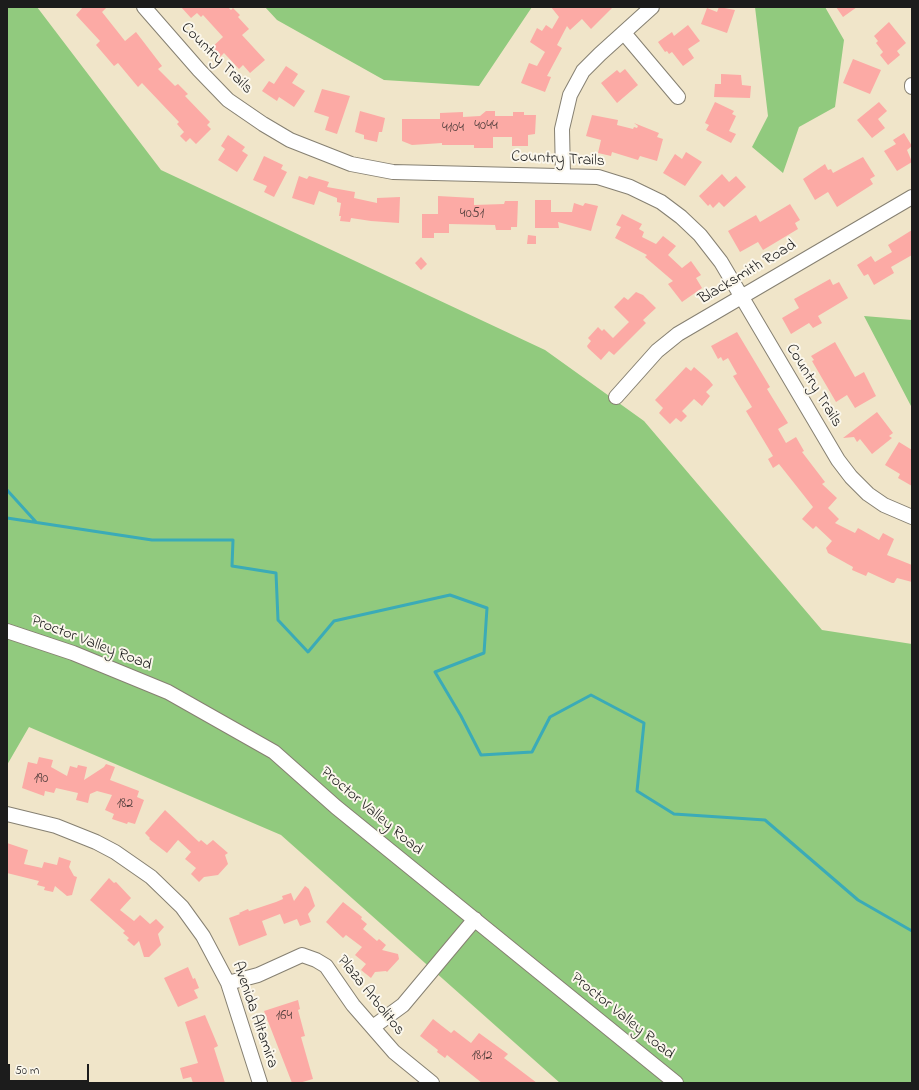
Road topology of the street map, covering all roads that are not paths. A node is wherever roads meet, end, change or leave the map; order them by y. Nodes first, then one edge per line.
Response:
1 (144, 7) edge
2 (652, 7) edge
3 (624, 34) junction
4 (678, 97) dead end
5 (563, 175) junction
6 (912, 197) edge
7 (740, 296) junction
8 (616, 397) dead end
9 (912, 517) edge
10 (7, 631) edge
11 (7, 814) edge
12 (475, 919) junction
13 (228, 983) junction
14 (373, 1027) junction
15 (260, 1083) edge
16 (432, 1083) edge
17 (676, 1083) edge

1 - 5 street, Country Trails
2 - 3 street
3 - 4 street
3 - 5 street
5 - 7 street, Country Trails
6 - 7 street, Blacksmith Road
7 - 8 street, Blacksmith Road
7 - 9 street, Country Trails
10 - 12 street, Proctor Valley Road
11 - 13 street, Avenida Altamira
12 - 14 street
12 - 17 street, Proctor Valley Road
13 - 14 street, Plaza Arbolitos
13 - 15 street, Avenida Altamira
14 - 16 street, Plaza Arbolitos

